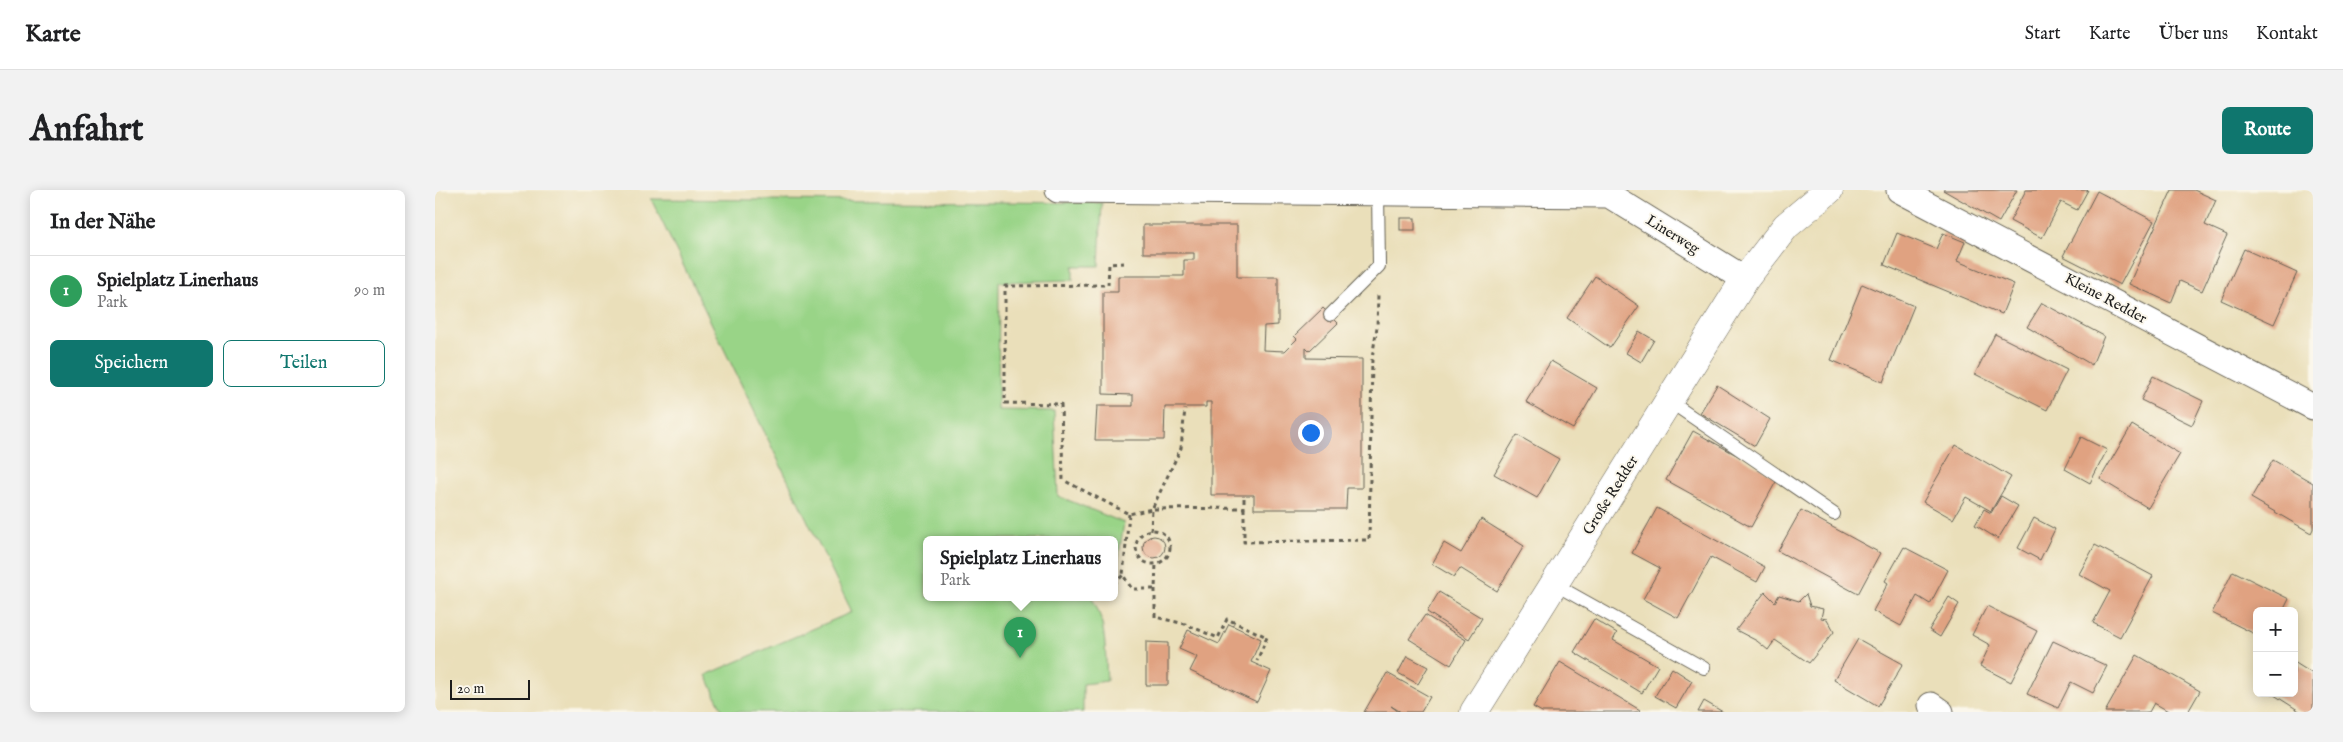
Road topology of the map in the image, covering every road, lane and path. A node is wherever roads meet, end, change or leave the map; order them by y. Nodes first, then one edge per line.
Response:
1 (1058, 190) edge
2 (1829, 190) edge
3 (1899, 190) edge
4 (1378, 191) edge
5 (1124, 263) dead end
6 (1379, 266) junction
7 (1745, 279) junction
8 (1330, 315) dead end
9 (1669, 401) junction
10 (2313, 407) edge
11 (1185, 409) dead end
12 (1244, 495) dead end
13 (1244, 508) junction
14 (1152, 509) junction
15 (1129, 514) junction
16 (1834, 514) dead end
17 (1151, 530) junction
18 (1156, 563) junction
19 (1123, 575) junction
20 (1118, 580) edge
21 (1554, 584) junction
22 (1155, 589) junction
23 (1257, 661) dead end
24 (1704, 668) dead end
25 (1474, 712) edge

1 - 4 street, Linerweg
2 - 7 street, Große Redder
3 - 10 street, Kleine Redder
4 - 6 lane
4 - 7 street, Linerweg
5 - 15 path
6 - 8 lane
6 - 13 path
7 - 9 street, Große Redder
9 - 16 lane
9 - 21 street, Große Redder
11 - 14 path
12 - 13 path
13 - 14 path
14 - 15 path
14 - 17 path
15 - 19 path
17 - 18 path
17 - 18 path
18 - 22 path
19 - 20 path
19 - 22 path
21 - 24 lane
21 - 25 street, Große Redder
22 - 23 path

